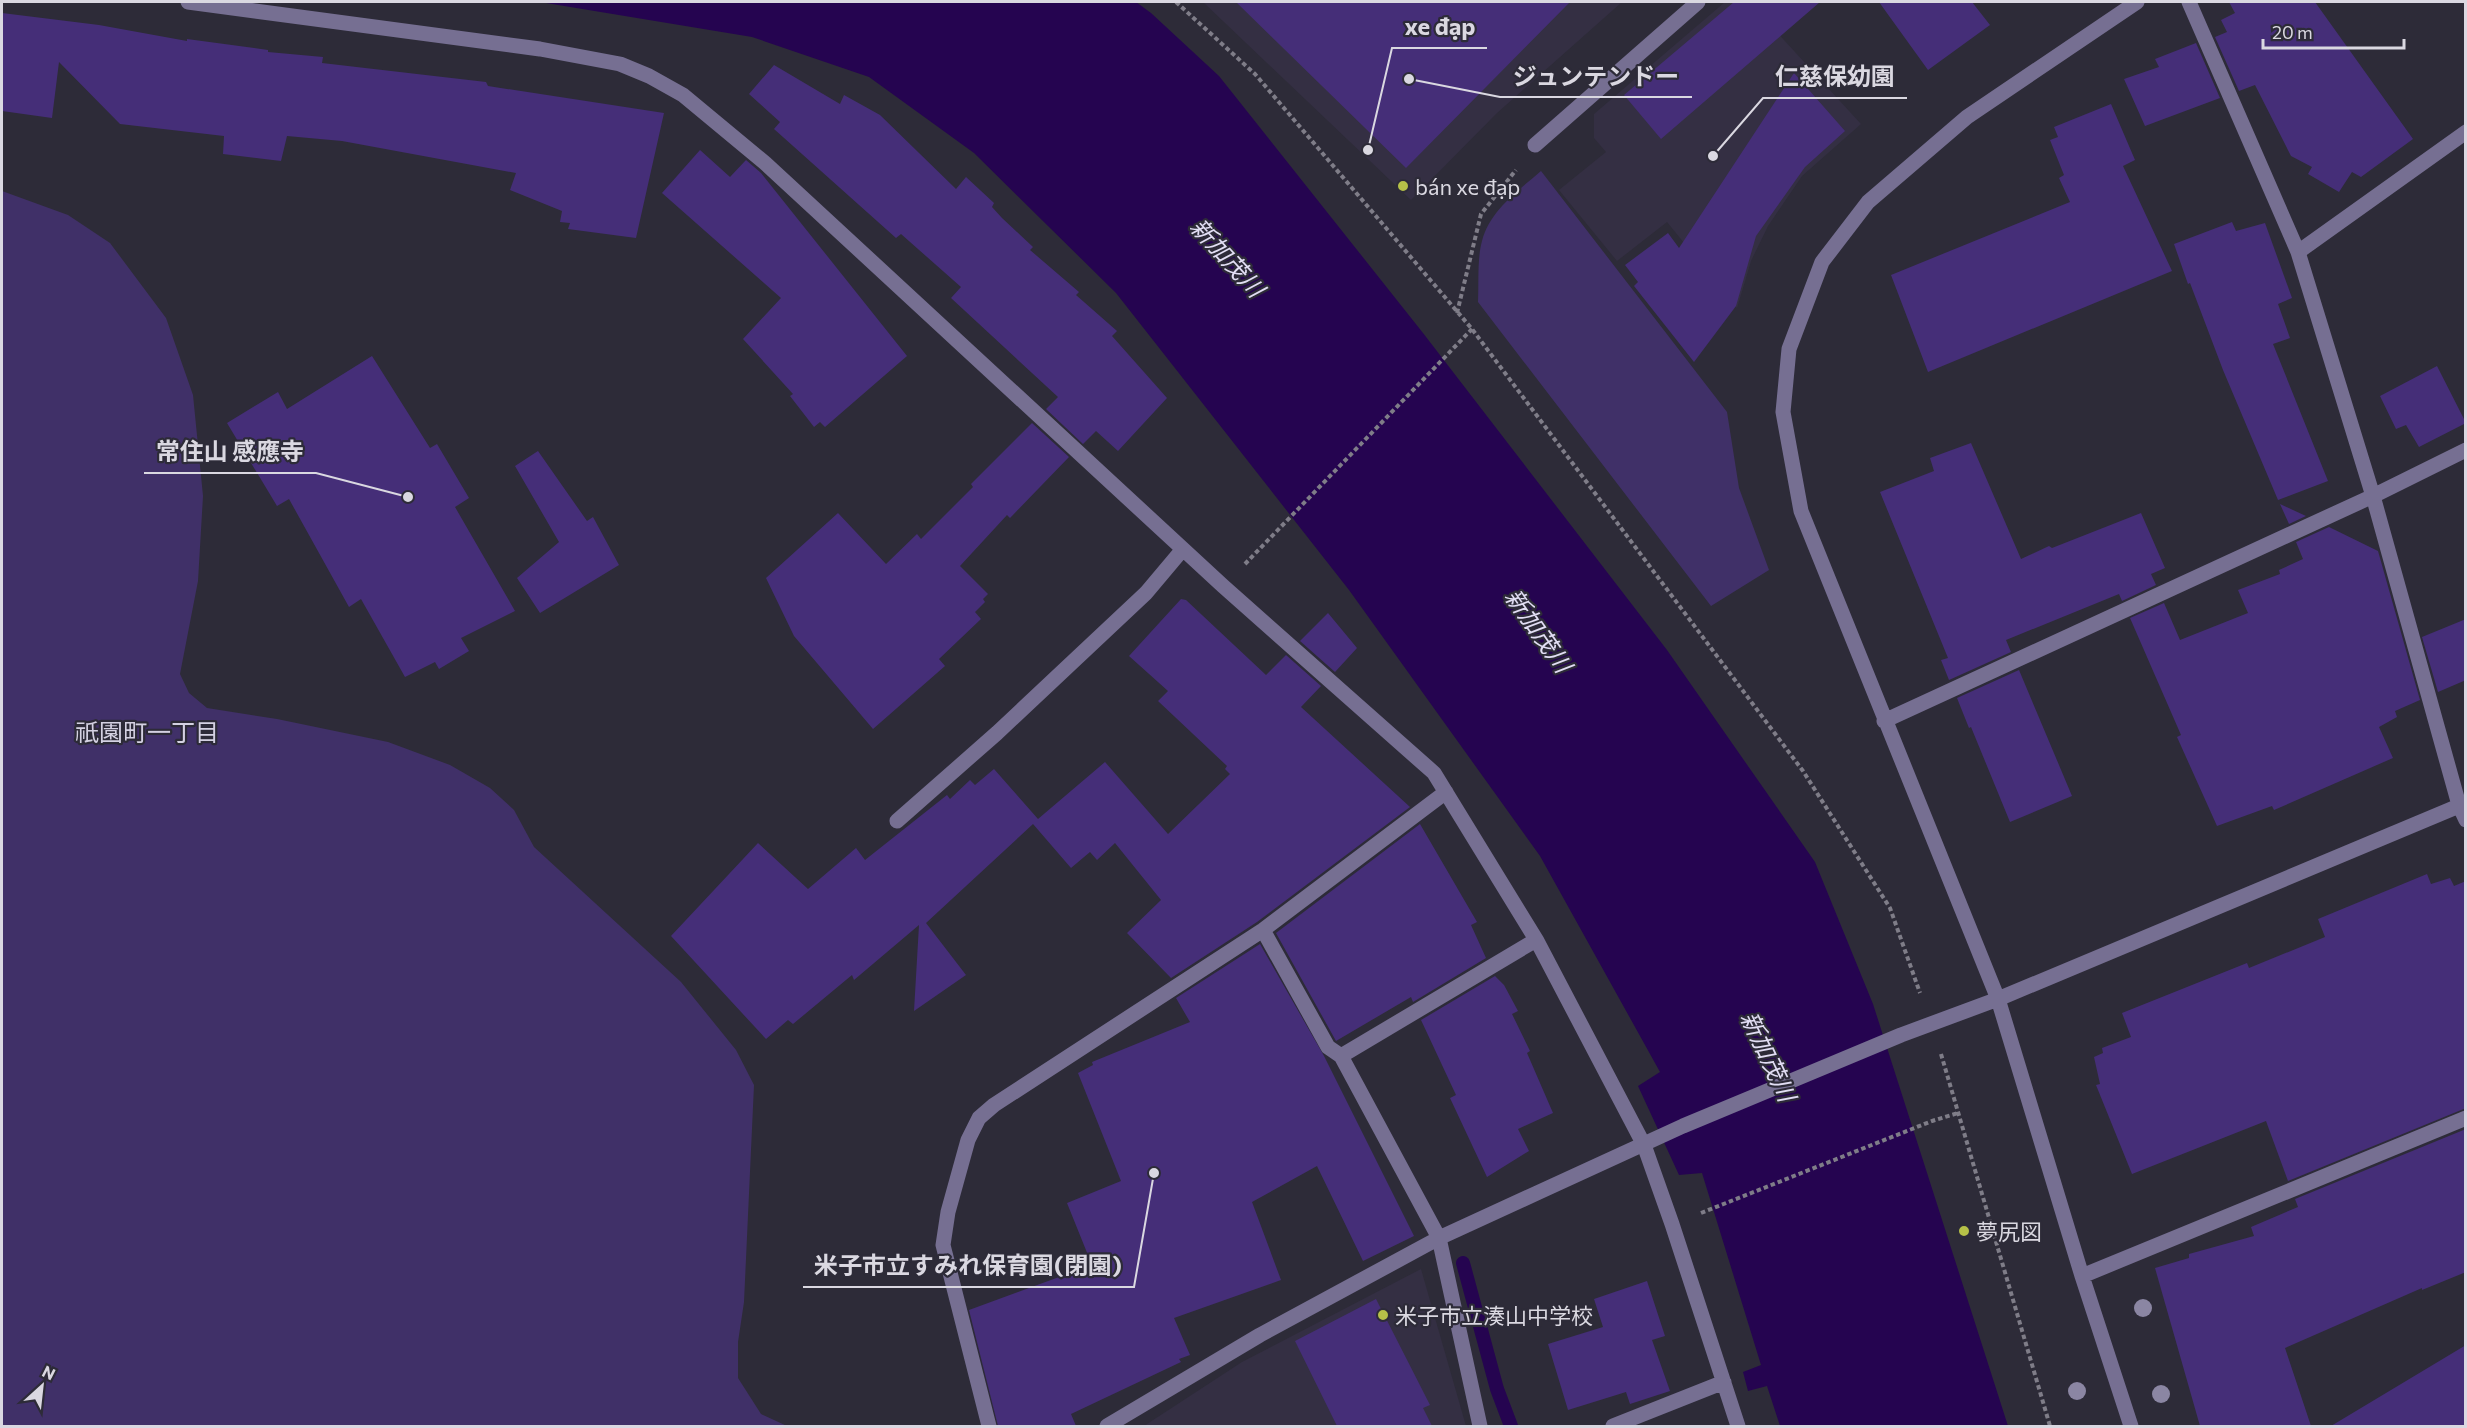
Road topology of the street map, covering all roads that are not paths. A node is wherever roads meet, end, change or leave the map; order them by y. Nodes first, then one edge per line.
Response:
1 (188, 2) edge
2 (1698, 2) edge
3 (2137, 2) edge
4 (2190, 2) edge
5 (2466, 132) edge
6 (1535, 145) road end
7 (2298, 252) junction
8 (2466, 450) edge
9 (2373, 496) junction
10 (1183, 549) junction
11 (1884, 721) junction
12 (1446, 792) junction
13 (2462, 804) edge
14 (2466, 820) edge
15 (897, 821) dead end
16 (1263, 930) junction
17 (1536, 940) junction
18 (1998, 999) junction
19 (1341, 1056) junction
20 (2466, 1118) edge
21 (1644, 1145) junction
22 (1439, 1238) junction
23 (2082, 1276) junction
24 (1724, 1382) junction
25 (989, 1426) edge
26 (1107, 1426) edge
27 (1480, 1426) edge
28 (1613, 1426) edge
29 (1738, 1426) edge
30 (2131, 1426) edge

1 - 10 street
2 - 6 street
3 - 11 street
4 - 7 street
5 - 7 street
7 - 9 street
8 - 9 street
9 - 11 street
9 - 13 street
10 - 12 street
10 - 15 street
11 - 18 street
12 - 16 street
12 - 17 street
13 - 14 street
13 - 18 street
16 - 19 street
16 - 25 street
17 - 19 street
17 - 21 street
18 - 21 street
18 - 23 street
19 - 22 street
20 - 23 street
21 - 22 street
21 - 24 street
22 - 26 street
22 - 27 street
23 - 30 street
24 - 28 street
24 - 29 street

